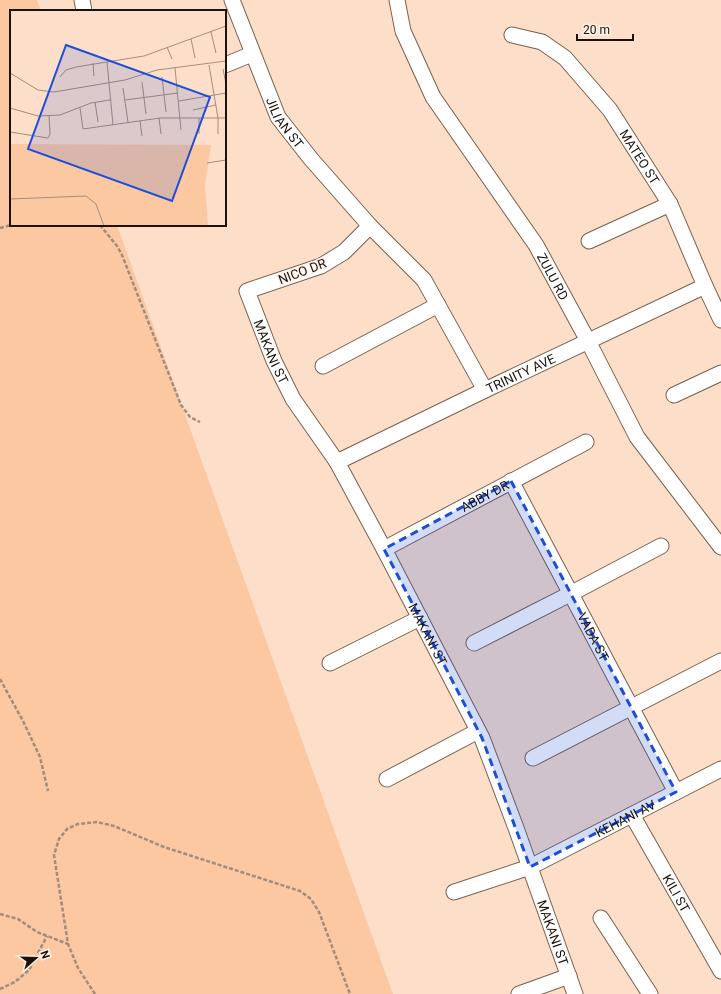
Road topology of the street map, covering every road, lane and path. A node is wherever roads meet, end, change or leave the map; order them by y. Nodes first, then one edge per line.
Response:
1 (82, 0) edge
2 (232, 0) edge
3 (397, 0) edge
4 (84, 10) edge
5 (512, 35) dead end
6 (252, 54) junction
7 (226, 65) edge
8 (670, 204) junction
9 (10, 225) edge
10 (101, 226) edge
11 (370, 226) junction
12 (0, 228) edge
13 (589, 241) dead end
14 (705, 286) junction
15 (247, 291) joint
16 (438, 305) junction
17 (721, 320) edge
18 (588, 341) junction
19 (323, 366) dead end
20 (721, 373) edge
21 (484, 390) junction
22 (674, 395) dead end
23 (200, 422) dead end
24 (586, 442) dead end
25 (337, 462) junction
26 (512, 481) junction
27 (661, 546) dead end
28 (721, 547) edge
29 (384, 549) junction
30 (572, 593) junction
31 (420, 618) junction
32 (474, 643) dead end
33 (721, 661) edge
34 (330, 663) dead end
35 (0, 679) edge
36 (631, 707) junction
37 (478, 731) junction
38 (533, 758) dead end
39 (721, 769) edge
40 (386, 779) dead end
41 (48, 791) dead end
42 (676, 792) junction
43 (632, 815) junction
44 (530, 867) junction
45 (454, 892) dead end
46 (0, 914) edge
47 (601, 918) dead end
48 (47, 936) junction
49 (68, 944) junction
50 (721, 971) edge
51 (569, 976) junction
52 (0, 989) edge
53 (95, 994) edge
54 (350, 994) edge
55 (519, 994) edge
56 (575, 994) edge
57 (650, 994) edge

1 - 4 street
2 - 6 street, JILIAN ST
3 - 18 street, ZULU RD
5 - 8 street, MATEO ST
6 - 7 street
6 - 11 street, JILIAN ST
8 - 13 street
8 - 14 street, MATEO ST
9 - 12 path
10 - 23 path
11 - 15 street, NICO DR
11 - 16 street, JILIAN ST
14 - 17 street, MATEO ST
14 - 18 street, TRINITY AVE
15 - 25 street, MAKANI ST
16 - 19 street
16 - 21 street, JILIAN ST
18 - 21 street, TRINITY AVE
18 - 28 street, ZULU RD
20 - 22 street
21 - 25 street, TRINITY AVE
24 - 26 street, ABBY DR
25 - 29 street, MAKANI ST
26 - 29 street, ABBY DR
26 - 30 street, VADA ST
27 - 30 street
29 - 31 street, MAKANI ST
30 - 32 street
30 - 36 street, VADA ST
31 - 34 street
31 - 37 street, MAKANI ST
33 - 36 street
35 - 41 path
36 - 38 street
36 - 42 street, VADA ST
37 - 40 street
37 - 44 street, MAKANI ST
39 - 42 street, KEHANI AV
42 - 43 street, KEHANI AV
43 - 44 street, KEHANI AV
43 - 50 street, KILI ST
44 - 45 street, KEHANI AV
44 - 51 street, MAKANI ST
46 - 48 path
47 - 57 street
48 - 49 path
48 - 52 path
49 - 53 path
49 - 54 path
51 - 55 street
51 - 56 street, MAKANI ST

